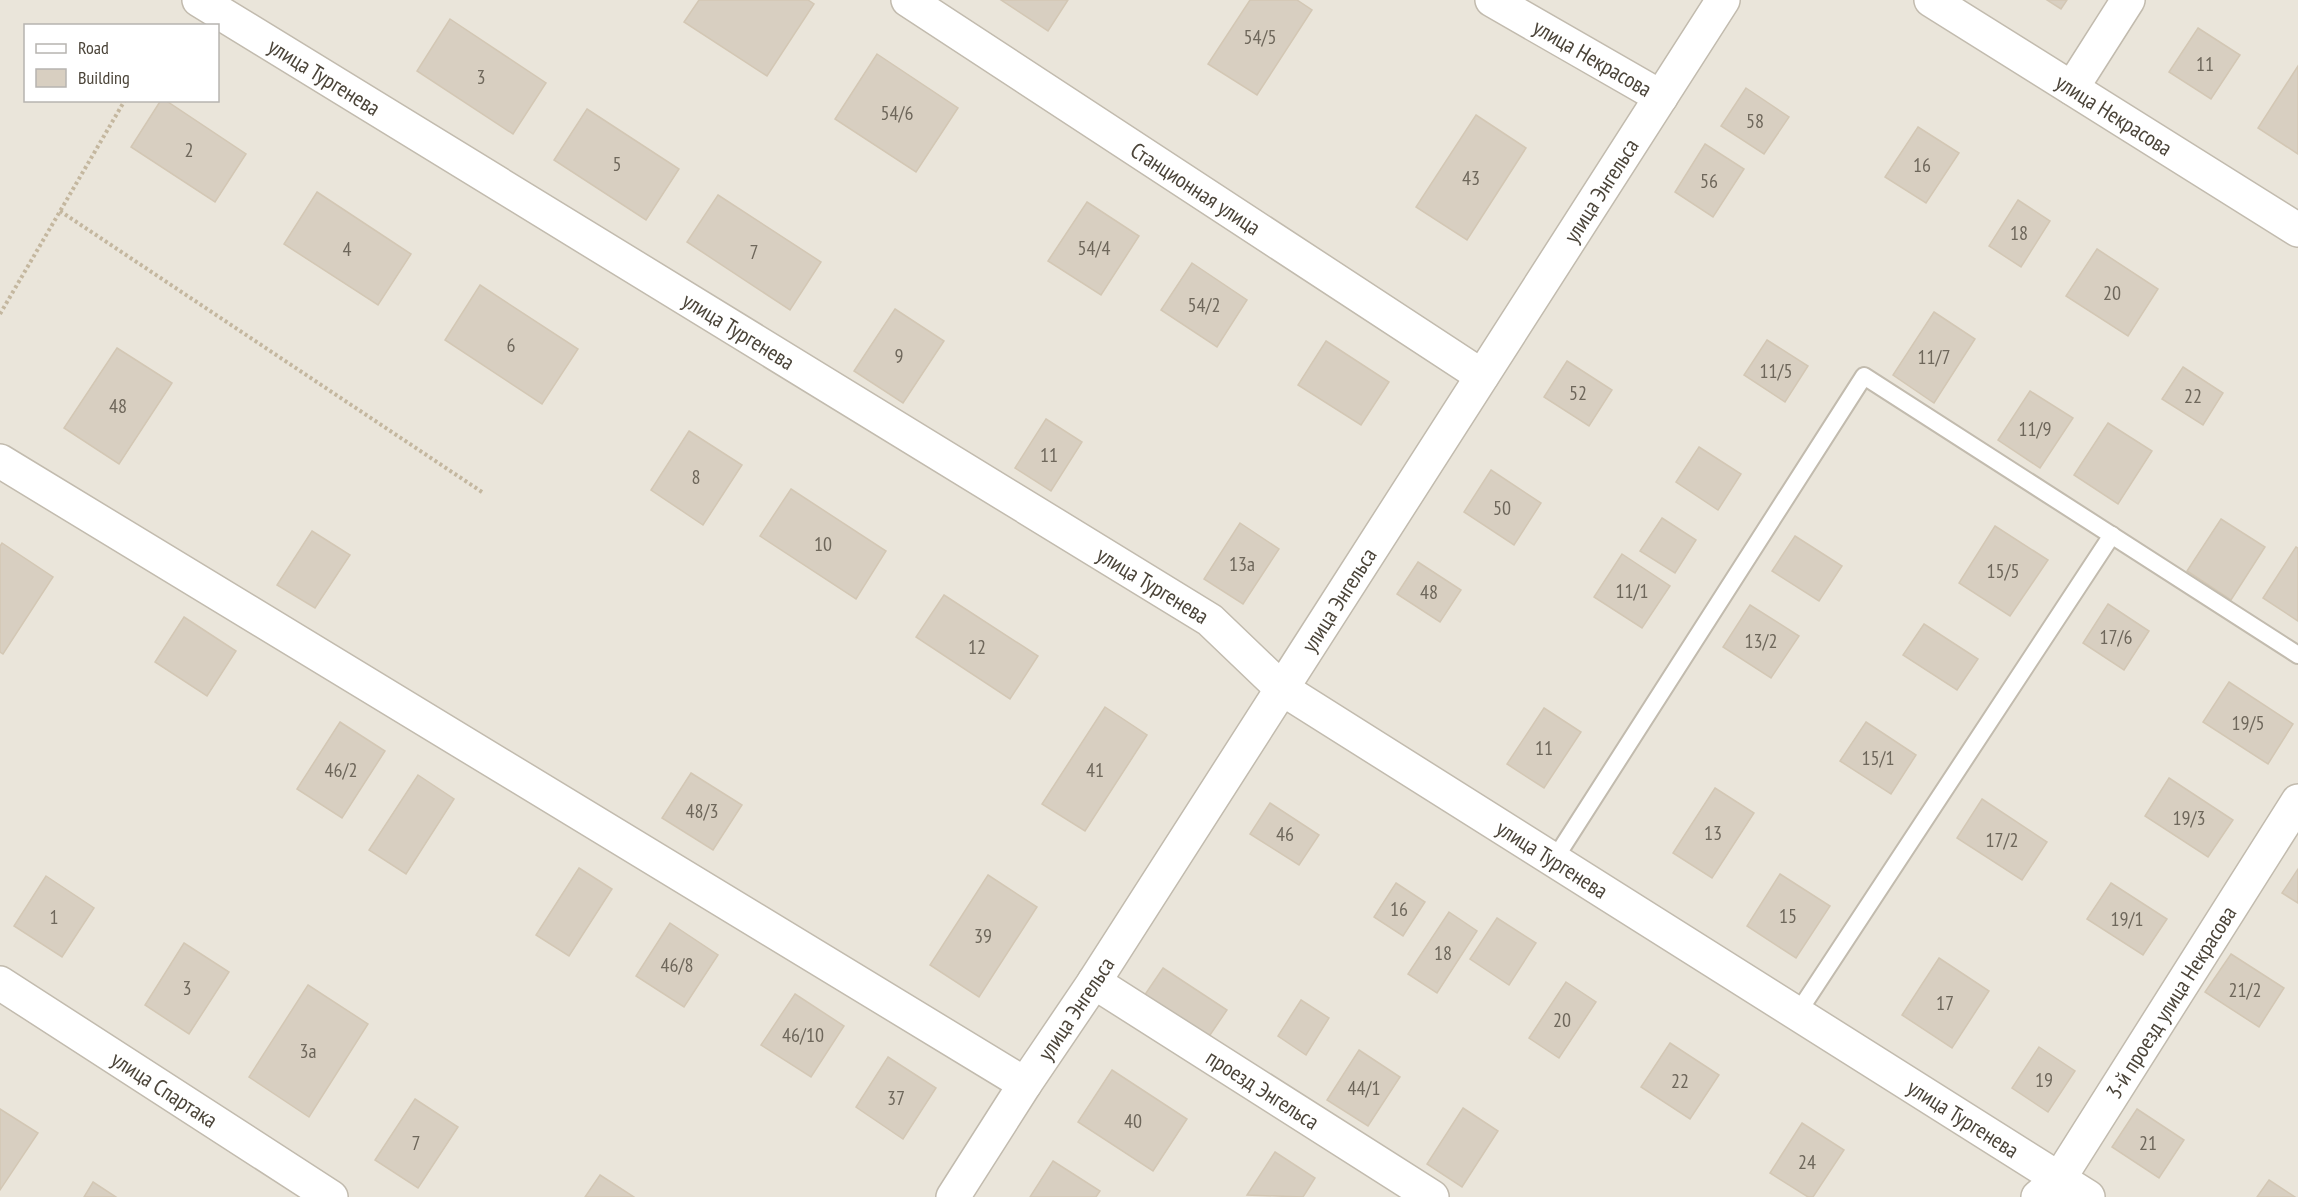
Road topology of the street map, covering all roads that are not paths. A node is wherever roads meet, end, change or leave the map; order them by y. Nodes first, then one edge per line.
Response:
1 (199, 0) edge
2 (908, 0) edge
3 (1492, 0) edge
4 (1723, 0) edge
5 (1931, 0) edge
6 (2128, 0) edge
7 (2072, 88) junction
8 (1661, 97) junction
9 (2298, 230) edge
10 (1482, 375) junction
11 (0, 461) edge
12 (2112, 535) junction
13 (2298, 655) edge
14 (1281, 688) junction
15 (2298, 801) edge
16 (1554, 860) junction
17 (0, 982) edge
18 (1094, 982) junction
19 (1797, 1014) junction
20 (1025, 1084) junction
21 (2048, 1188) edge
22 (332, 1197) edge
23 (953, 1197) edge
24 (1432, 1197) edge
25 (2088, 1197) edge

1 - 14 street, улица Тургенева
2 - 10 street, Станционная улица
3 - 8 street, улица Некрасова
4 - 8 street, улица Энгельса
5 - 7 street, улица Некрасова
6 - 7 street
7 - 9 street, улица Некрасова
8 - 10 street, улица Энгельса
10 - 14 street, улица Энгельса
11 - 20 street
12 - 13 lane
12 - 16 lane
12 - 19 lane
14 - 16 street, улица Тургенева
14 - 18 street, улица Энгельса
15 - 21 street, 3-й проезд улица Некрасова
16 - 19 street, улица Тургенева
17 - 22 street, улица Спартака
18 - 20 street, улица Энгельса
18 - 24 street, проезд Энгельса
19 - 21 street, улица Тургенева
20 - 23 street, улица Энгельса
21 - 25 street, улица Тургенева

